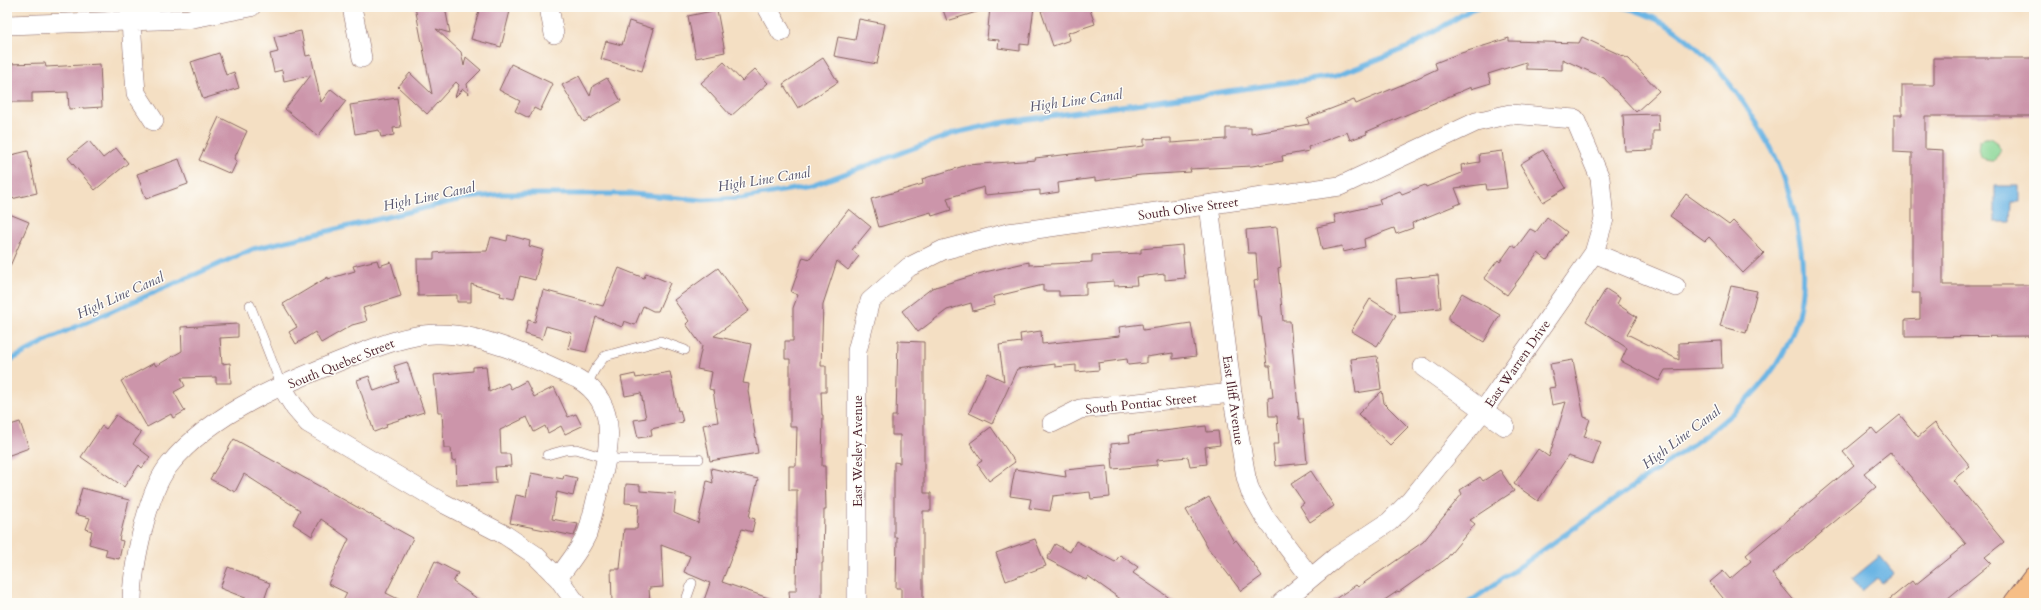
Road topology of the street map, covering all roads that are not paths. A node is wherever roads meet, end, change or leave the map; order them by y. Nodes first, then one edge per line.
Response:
1 (251, 7) edge
2 (352, 7) edge
3 (549, 7) edge
4 (767, 7) edge
5 (131, 14) edge
6 (7, 25) edge
7 (781, 32) dead end
8 (554, 34) dead end
9 (362, 58) dead end
10 (1510, 114) joint
11 (154, 121) dead end
12 (1208, 205) junction
13 (1594, 253) junction
14 (1676, 288) dead end
15 (870, 301) joint
16 (250, 306) dead end
17 (685, 350) dead end
18 (1423, 367) dead end
19 (587, 384) junction
20 (282, 387) junction
21 (1232, 393) junction
22 (1483, 411) junction
23 (1052, 423) dead end
24 (1505, 426) dead end
25 (547, 455) dead end
26 (608, 459) junction
27 (699, 459) dead end
28 (1310, 577) junction
29 (558, 578) junction
30 (2034, 578) edge
31 (692, 583) dead end
32 (132, 603) edge
33 (576, 603) edge
34 (685, 603) edge
35 (857, 603) edge
36 (1281, 603) edge
37 (2015, 603) edge

1 - 5 street
2 - 9 street
3 - 8 street
4 - 7 street
5 - 6 street
5 - 11 street
10 - 12 street, South Olive Street
10 - 13 street, East Warren Drive
12 - 15 street, South Olive Street
12 - 21 street, East Iliff Avenue
13 - 14 street
13 - 22 street, East Warren Drive
15 - 35 street, East Wesley Avenue
16 - 20 lane
17 - 19 lane
18 - 22 street
19 - 20 street, South Quebec Street
19 - 26 street, South Quebec Street
20 - 29 street, South Quebec Street
20 - 32 street, South Quebec Street
21 - 23 street, South Pontiac Street
21 - 28 street, East Iliff Avenue
22 - 24 street
22 - 28 street, East Warren Drive
25 - 26 lane
26 - 27 lane
26 - 29 street, South Quebec Street
28 - 36 street, East Warren Drive
29 - 33 street, South Quebec Street
30 - 37 main road
31 - 34 lane

